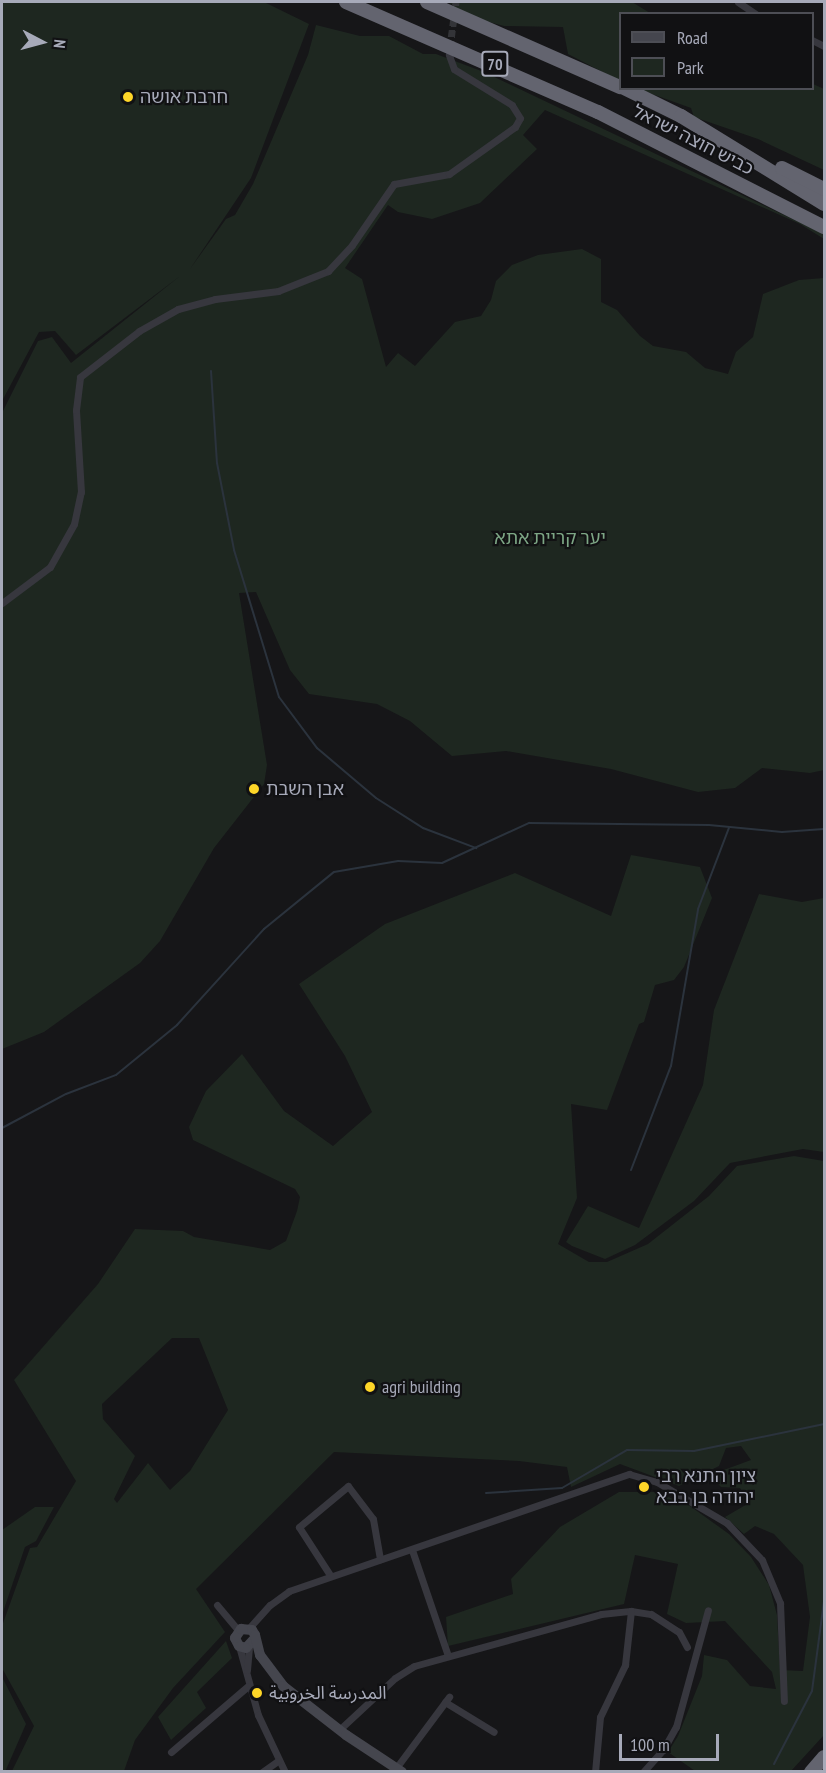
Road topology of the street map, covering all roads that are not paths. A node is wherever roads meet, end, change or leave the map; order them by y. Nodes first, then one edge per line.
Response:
1 (346, 2) edge
2 (427, 2) edge
3 (738, 2) edge
4 (753, 12) edge
5 (449, 55) dead end
6 (619, 87) edge
7 (626, 90) edge
8 (681, 116) junction
9 (825, 189) edge
10 (825, 204) edge
11 (825, 228) edge
12 (2, 603) edge
13 (412, 1550) junction
14 (380, 1559) junction
15 (330, 1575) junction
16 (216, 1605) dead end
17 (708, 1610) dead end
18 (631, 1611) junction
19 (248, 1632) junction
20 (244, 1647) junction
21 (687, 1647) dead end
22 (448, 1656) junction
23 (265, 1664) junction
24 (246, 1672) junction
25 (248, 1686) junction
26 (784, 1701) dead end
27 (339, 1730) junction
28 (494, 1732) dead end
29 (171, 1752) dead end
30 (825, 1757) edge
31 (278, 1761) junction
32 (399, 1770) edge
33 (261, 1772) edge
34 (285, 1772) edge
35 (595, 1772) edge
36 (643, 1772) edge
37 (811, 1772) edge

1 - 11 highway, כביש חוצה ישראל / 70
2 - 6 highway, כביש חוצה ישראל / 70
3 - 4 street
5 - 12 street
7 - 8 highway, כביש חוצה ישראל / 70
8 - 9 highway
8 - 10 highway, כביש חוצה ישראל / 70
13 - 14 street
13 - 22 street
13 - 26 street
14 - 15 street
14 - 15 street
15 - 19 street
16 - 19 street
17 - 36 street
18 - 21 street
18 - 22 street
18 - 35 street
19 - 20 street
19 - 20 street
19 - 23 street
20 - 23 street
20 - 24 street
22 - 27 street
23 - 24 street
23 - 27 street
24 - 25 street
25 - 29 street
25 - 31 street
27 - 32 street
28 - 32 street
30 - 37 highway
31 - 33 street
31 - 34 street

